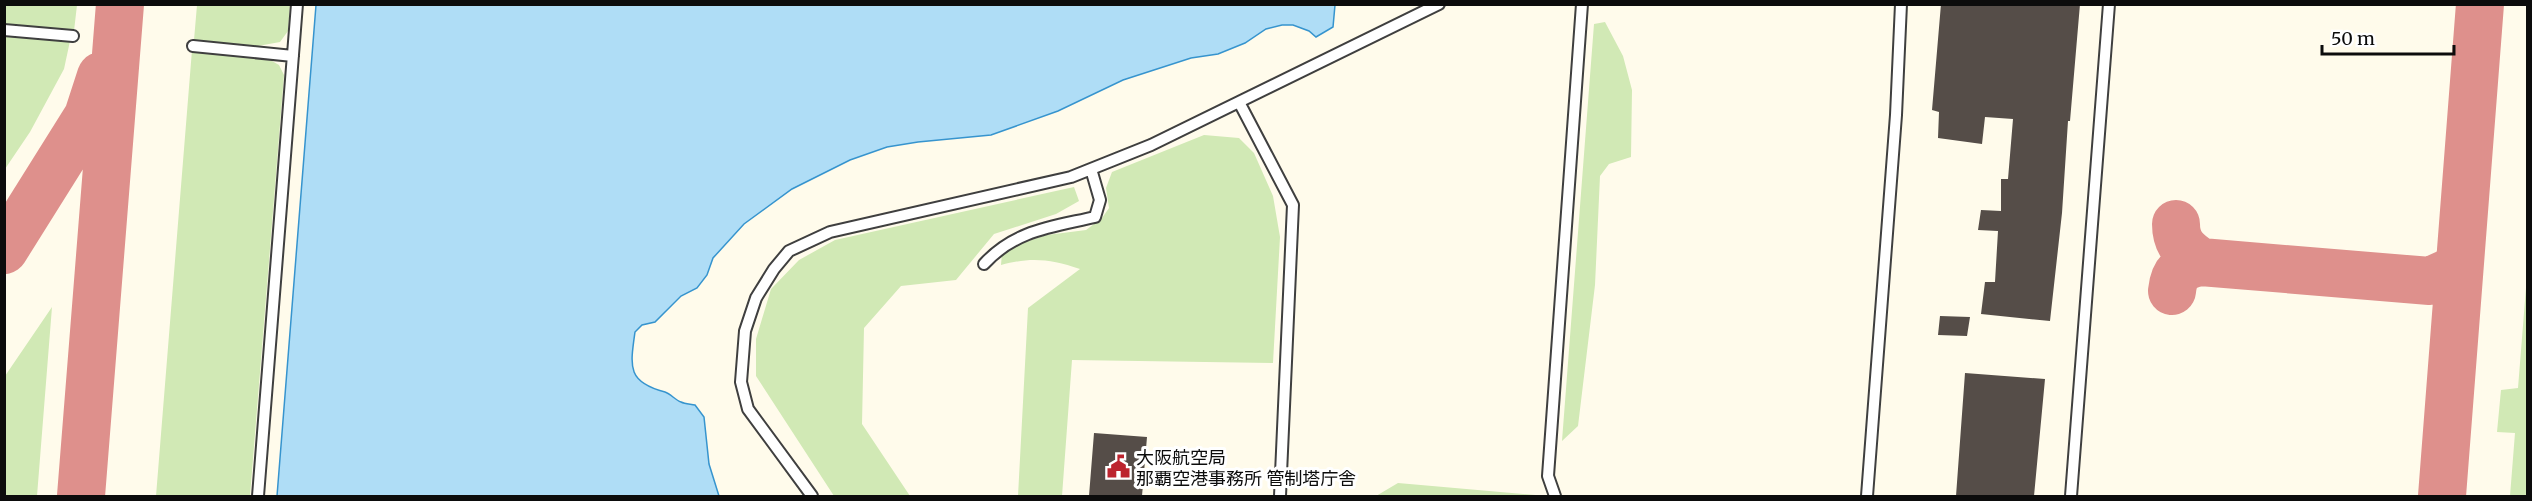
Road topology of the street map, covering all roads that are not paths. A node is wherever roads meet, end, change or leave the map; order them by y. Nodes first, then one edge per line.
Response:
1 (297, 4) edge
2 (1439, 4) edge
3 (1582, 4) edge
4 (1901, 4) edge
5 (2109, 4) edge
6 (4, 30) edge
7 (73, 36) dead end
8 (193, 46) dead end
9 (293, 56) junction
10 (1239, 102) junction
11 (1091, 169) junction
12 (984, 264) dead end
13 (258, 496) edge
14 (812, 496) edge
15 (1280, 496) edge
16 (1555, 496) edge
17 (1867, 496) edge
18 (2071, 496) edge

1 - 9 lane
2 - 10 lane
3 - 16 lane
4 - 17 lane
5 - 18 lane
6 - 7 lane
8 - 9 lane
9 - 13 lane
10 - 11 lane
10 - 15 lane
11 - 12 lane
11 - 14 lane

